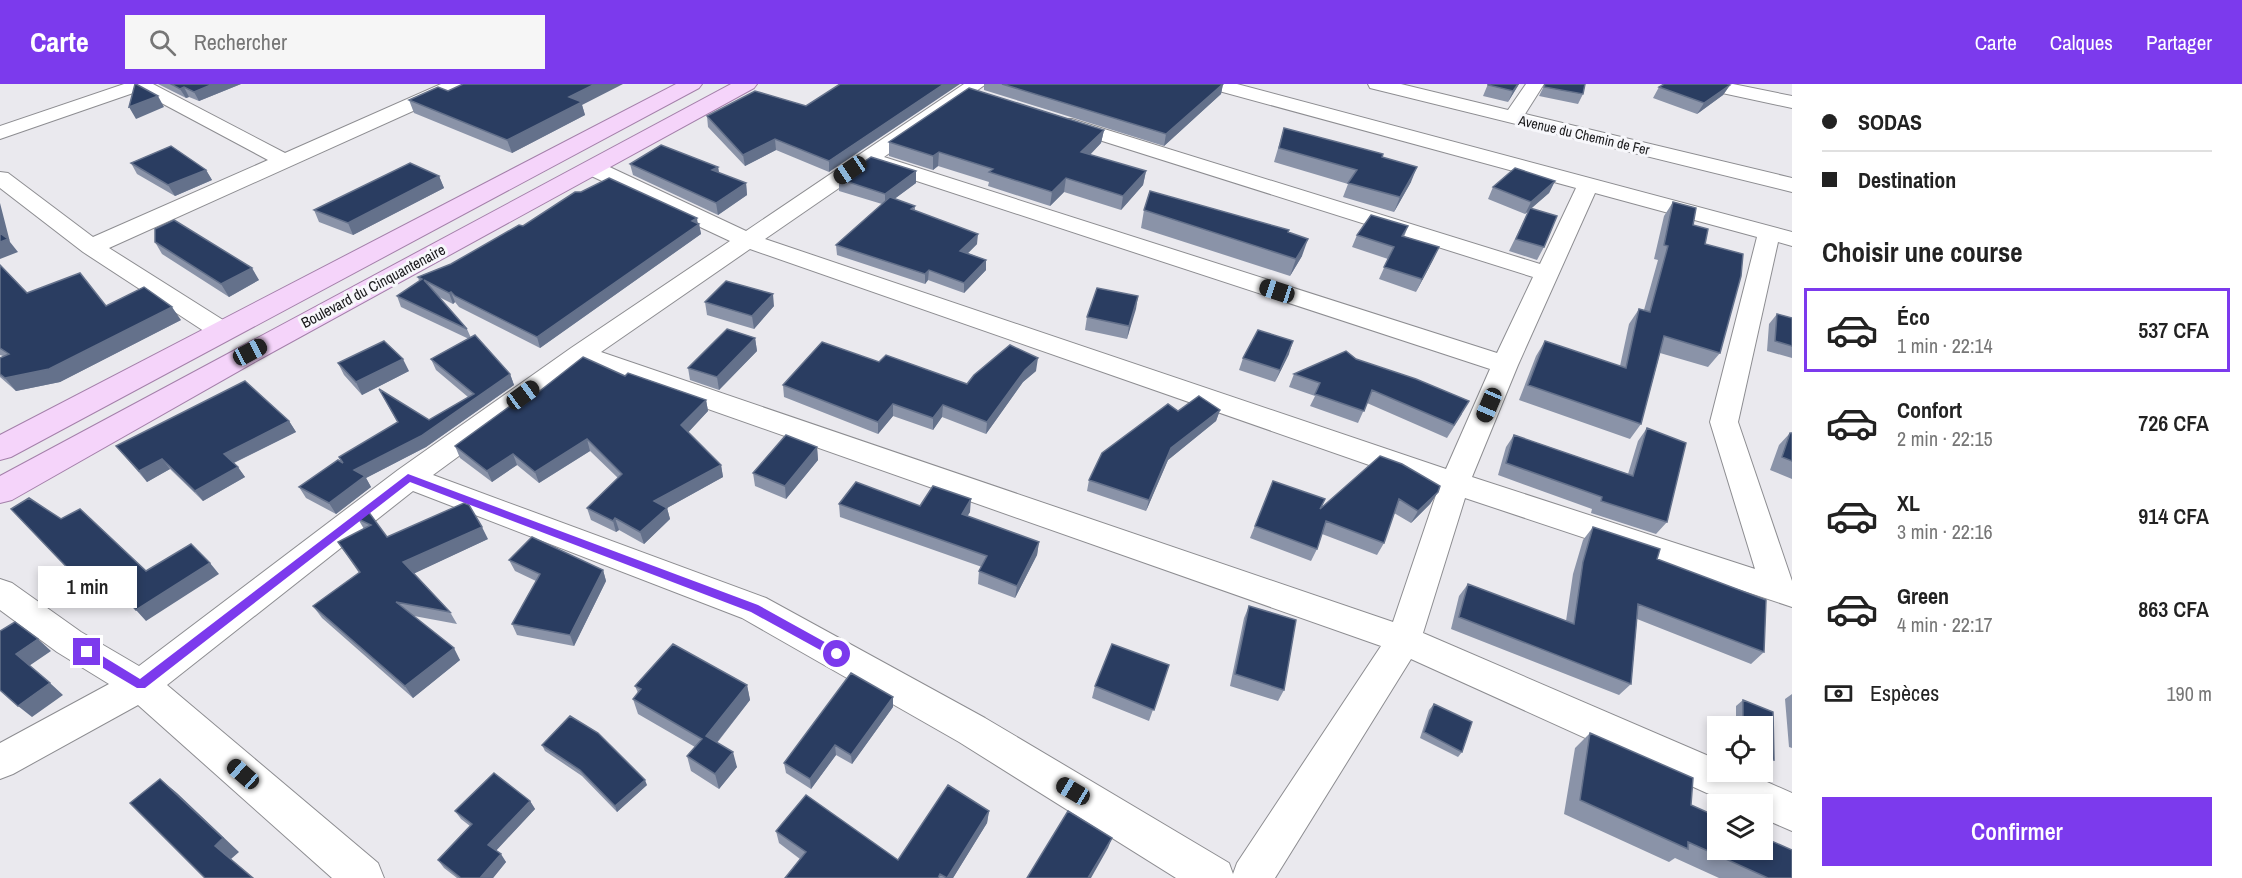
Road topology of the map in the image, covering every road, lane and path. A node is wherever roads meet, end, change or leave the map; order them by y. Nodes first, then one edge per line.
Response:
1 (140, 84) edge
2 (458, 84) edge
3 (692, 84) edge
4 (747, 84) edge
5 (1215, 84) edge
6 (1377, 84) edge
7 (1535, 84) edge
8 (1706, 84) edge
9 (977, 92) edge
10 (1792, 102) edge
11 (1045, 117) edge
12 (1512, 118) junction
13 (0, 133) edge
14 (867, 158) junction
15 (283, 160) junction
16 (593, 168) junction
17 (0, 178) edge
18 (1588, 185) junction
19 (1792, 185) edge
20 (1781, 236) edge
21 (747, 240) junction
22 (91, 247) junction
23 (1547, 274) junction
24 (222, 332) junction
25 (580, 354) junction
26 (1506, 365) junction
27 (0, 449) edge
28 (408, 478) junction
29 (1455, 483) junction
30 (0, 491) edge
31 (1784, 591) edge
32 (0, 592) edge
33 (1404, 640) junction
34 (141, 685) junction
35 (0, 762) edge
36 (1792, 812) edge
37 (363, 878) edge
38 (1214, 878) edge
39 (1252, 878) edge

1 - 13 street
1 - 15 street
2 - 15 street
3 - 24 main road, Boulevard du Cinquantenaire
4 - 16 main road, Boulevard du Cinquantenaire
5 - 18 street
6 - 12 street, Avenue du Chemin de Fer
7 - 12 street
8 - 10 street
9 - 14 street
11 - 23 street
12 - 19 street, Avenue du Chemin de Fer
14 - 21 street
14 - 26 street
15 - 22 street
16 - 21 street
16 - 30 main road, Boulevard du Cinquantenaire
17 - 22 street
18 - 20 street
18 - 23 street
20 - 31 street
21 - 25 street
21 - 29 street
22 - 24 street
23 - 26 street
24 - 27 main road, Boulevard du Cinquantenaire
25 - 28 street
25 - 33 street
26 - 29 street
28 - 34 street
28 - 38 street
29 - 31 street
29 - 33 street
32 - 34 street
33 - 36 street
33 - 39 street
34 - 35 street
34 - 37 street

